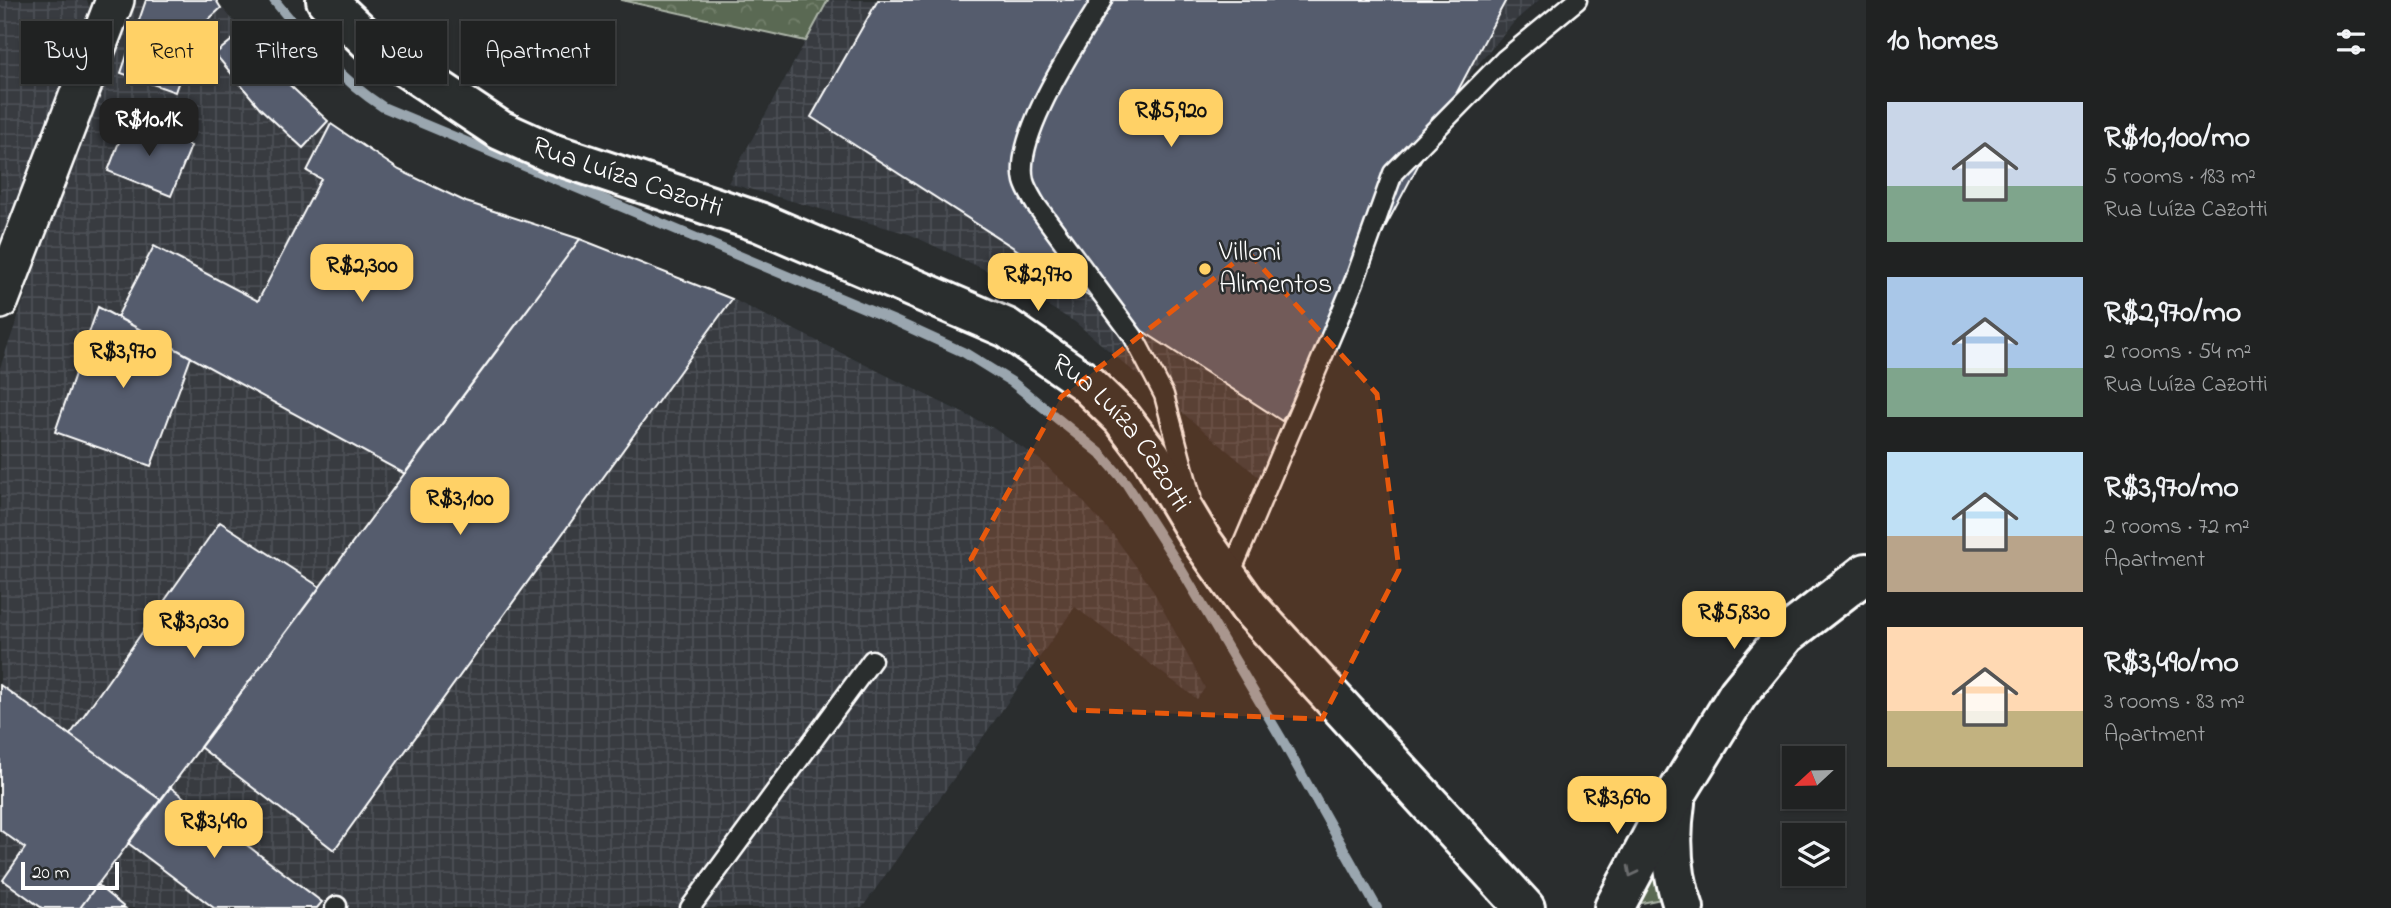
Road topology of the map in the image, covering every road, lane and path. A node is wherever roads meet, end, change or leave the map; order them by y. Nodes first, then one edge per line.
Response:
1 (115, 0) edge
2 (326, 0) edge
3 (1102, 0) edge
4 (1577, 0) edge
5 (0, 300) edge
6 (1202, 541) junction
7 (1866, 573) edge
8 (1228, 579) junction
9 (872, 660) dead end
10 (1677, 794) junction
11 (690, 908) edge
12 (1525, 908) edge
13 (1614, 908) edge
14 (1684, 908) edge

1 - 5 street
2 - 6 street, Rua Luíza Cazotti
3 - 6 lane
4 - 8 lane
6 - 8 street, Rua Luíza Cazotti
7 - 10 street
8 - 12 street, Rua Luíza Cazotti
9 - 11 lane
10 -> 13 street
10 - 14 street

